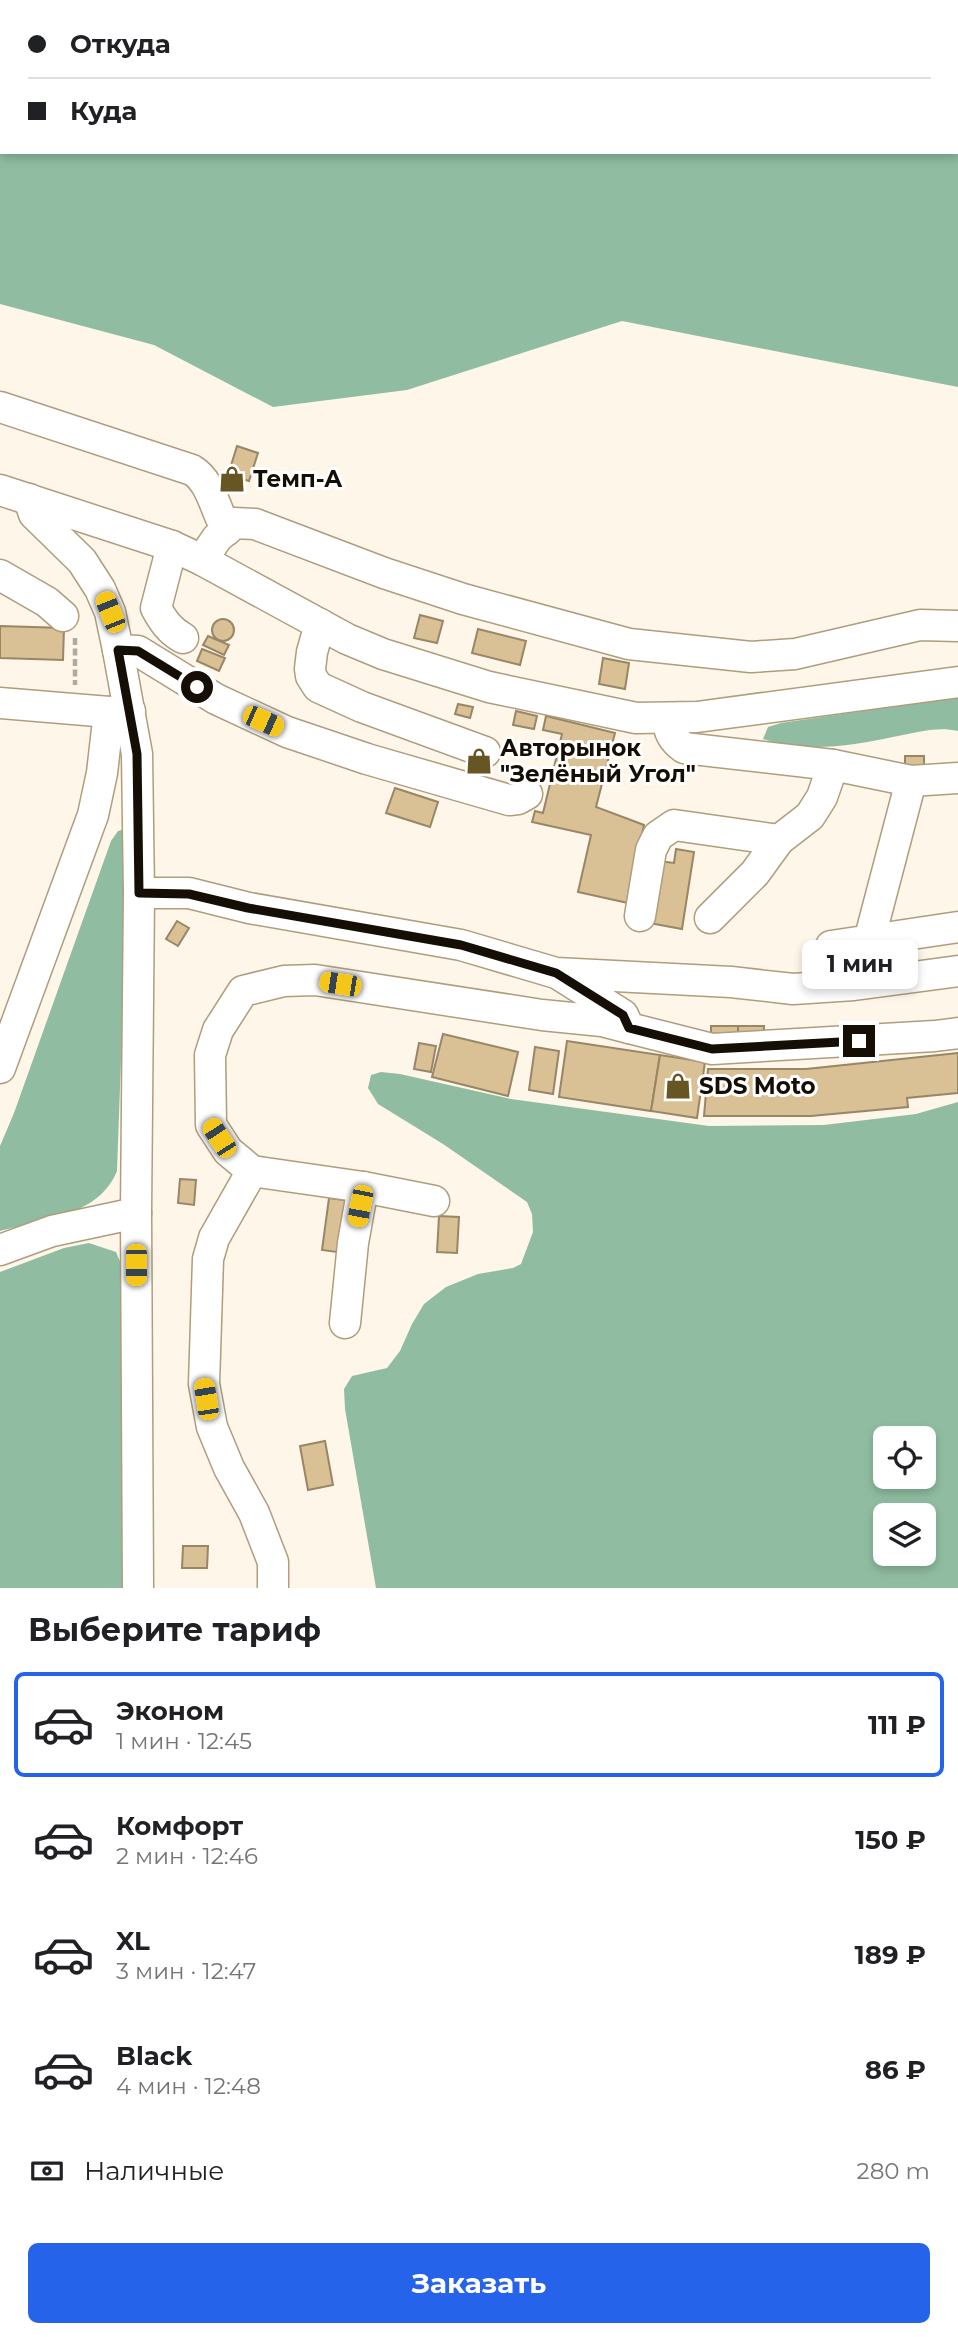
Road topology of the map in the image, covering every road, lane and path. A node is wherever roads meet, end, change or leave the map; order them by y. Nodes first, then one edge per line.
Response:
1 (0, 407) edge
2 (0, 490) edge
3 (29, 499) junction
4 (227, 530) junction
5 (172, 546) junction
6 (202, 560) junction
7 (0, 575) edge
8 (320, 625) junction
9 (958, 626) edge
10 (69, 628) joint
11 (183, 638) dead end
12 (118, 650) junction
13 (75, 675) dead end
14 (958, 682) edge
15 (0, 703) edge
16 (119, 712) junction
17 (668, 719) junction
18 (485, 752) dead end
19 (832, 765) junction
20 (958, 778) edge
21 (911, 781) junction
22 (527, 794) dead end
23 (779, 840) junction
24 (139, 893) junction
25 (640, 916) dead end
26 (710, 918) dead end
27 (958, 928) edge
28 (869, 941) junction
29 (831, 946) dead end
30 (958, 971) edge
31 (556, 973) junction
32 (629, 1028) junction
33 (958, 1033) edge
34 (0, 1068) edge
35 (252, 1171) junction
36 (363, 1187) junction
37 (434, 1201) dead end
38 (136, 1213) junction
39 (0, 1250) edge
40 (345, 1323) dead end
41 (138, 1588) edge
42 (273, 1588) edge

1 - 4 street
2 - 3 street
3 - 5 street
3 - 12 street
4 - 6 street
4 - 9 street
5 - 6 street
5 - 11 street
6 - 8 street
7 - 10 street
8 - 17 street
8 - 18 street
10 - 13 path
12 - 16 street
12 - 22 street
14 - 17 street
15 - 16 street
16 - 24 street
16 - 34 street
17 - 19 street
19 - 21 street
19 - 23 street
20 - 21 street
21 - 28 street
23 - 25 street
23 - 26 street
24 - 31 street
24 - 38 street
27 - 28 street
28 - 29 street
30 - 31 street
31 - 32 street
32 - 33 street
32 - 35 street
35 - 36 street
35 - 42 street
36 - 37 street
36 - 40 street
38 - 39 street
38 - 41 street

